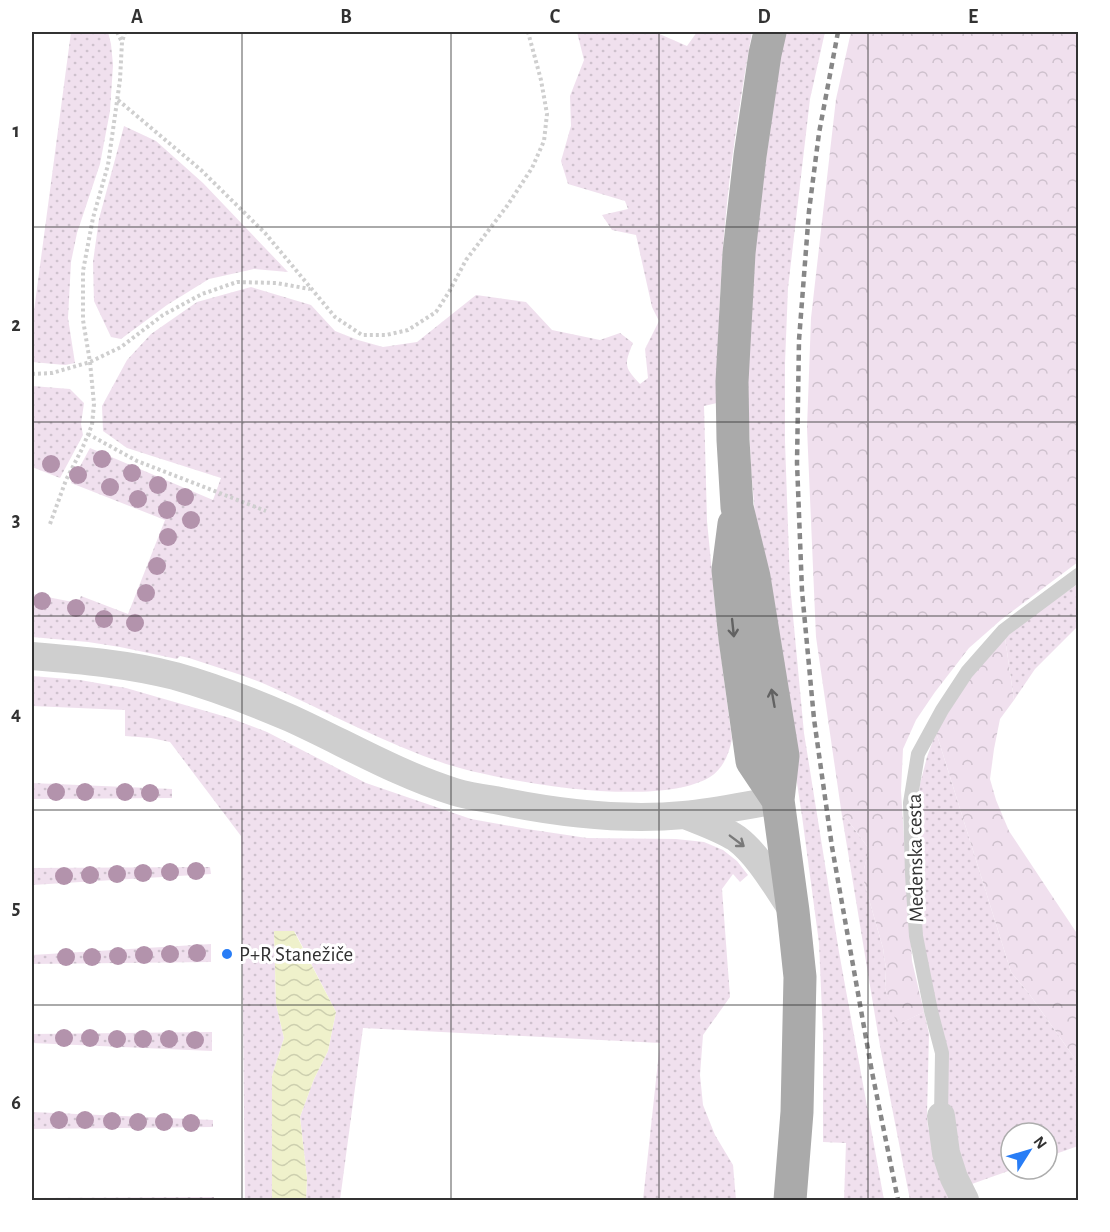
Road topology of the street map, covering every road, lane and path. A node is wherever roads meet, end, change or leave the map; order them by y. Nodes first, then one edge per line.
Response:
1 (117, 32) edge
2 (125, 32) edge
3 (528, 32) edge
4 (770, 32) edge
5 (122, 42) junction
6 (118, 100) junction
7 (311, 289) junction
8 (90, 362) junction
9 (32, 374) edge
10 (88, 434) junction
11 (266, 511) dead end
12 (51, 524) dead end
13 (1078, 575) edge
14 (32, 656) edge
15 (778, 800) junction
16 (685, 815) junction
17 (793, 911) junction
18 (941, 1116) joint
19 (790, 1200) edge
20 (965, 1200) edge

1 - 5 path
2 - 5 path
3 - 7 path
4 - 15 main road
5 - 6 path
6 - 7 path
6 - 8 path
7 - 8 path
8 - 9 path
8 - 10 path
10 - 11 path
10 - 12 path
13 - 18 lane, Medenska cesta
14 - 16 street
15 - 16 street
15 - 17 main road
16 -> 17 street
17 - 19 main road
18 - 20 street, Medenska cesta

